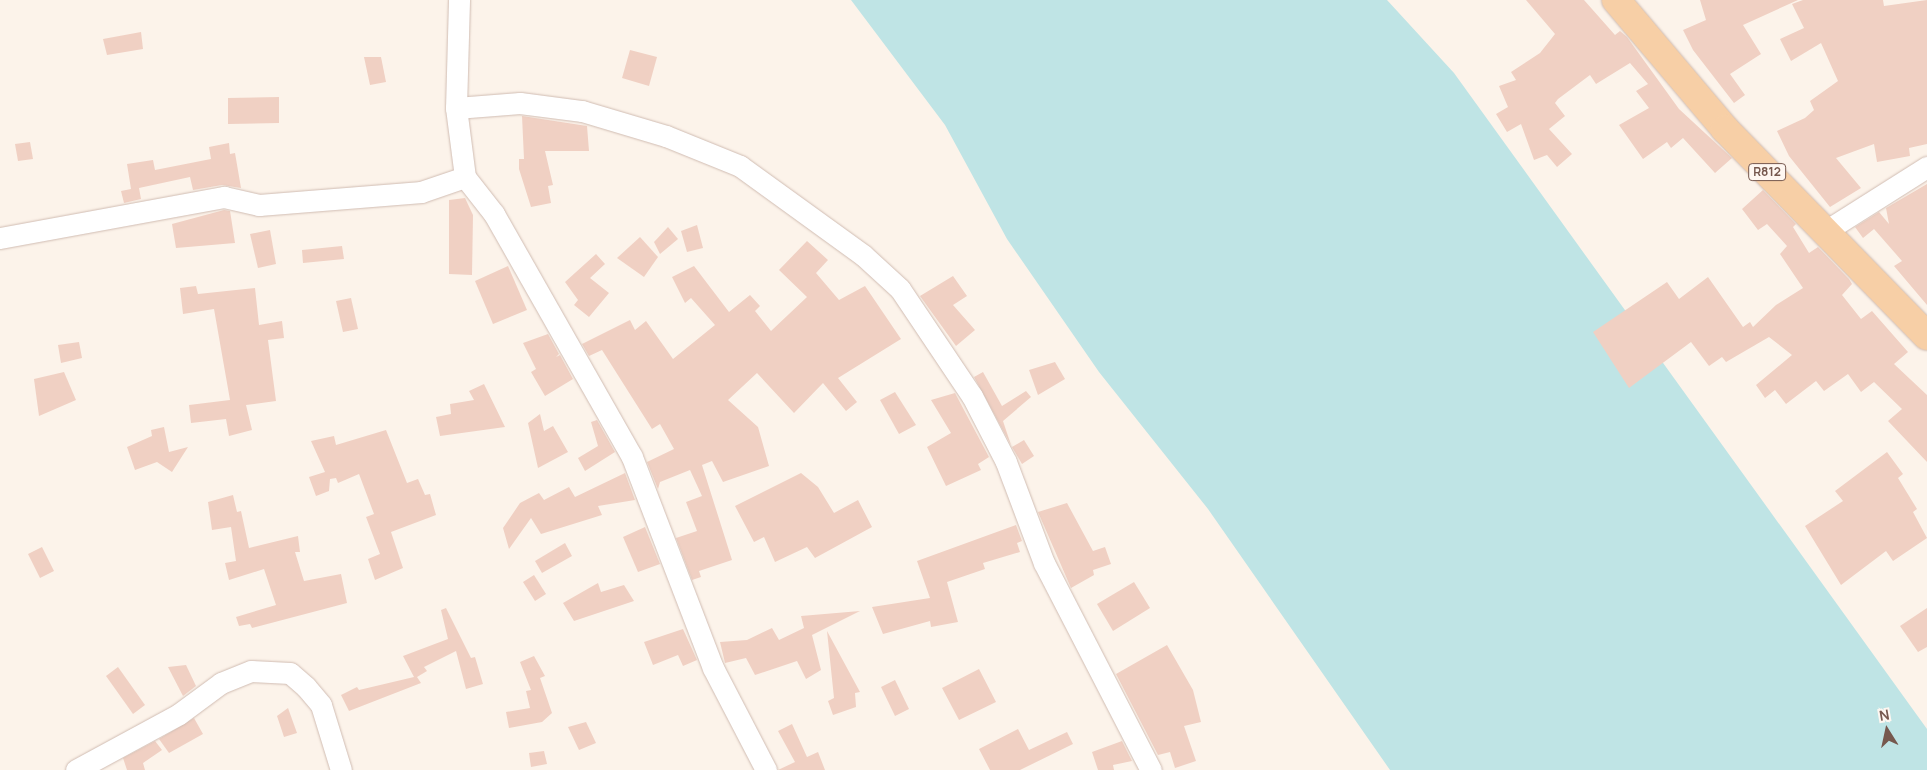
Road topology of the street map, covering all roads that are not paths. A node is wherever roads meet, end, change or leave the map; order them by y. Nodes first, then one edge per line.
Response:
1 (460, 0) edge
2 (1616, 0) edge
3 (456, 108) junction
4 (1927, 167) edge
5 (465, 176) junction
6 (1824, 232) junction
7 (0, 238) edge
8 (1927, 336) edge
9 (76, 770) edge
10 (341, 770) edge
11 (766, 770) edge
12 (1151, 770) edge

1 - 3 street
2 - 6 main road, R812
3 - 5 street
3 - 12 street
4 - 6 street
5 - 7 street
5 - 11 street
6 - 8 main road, R812
9 - 10 street

